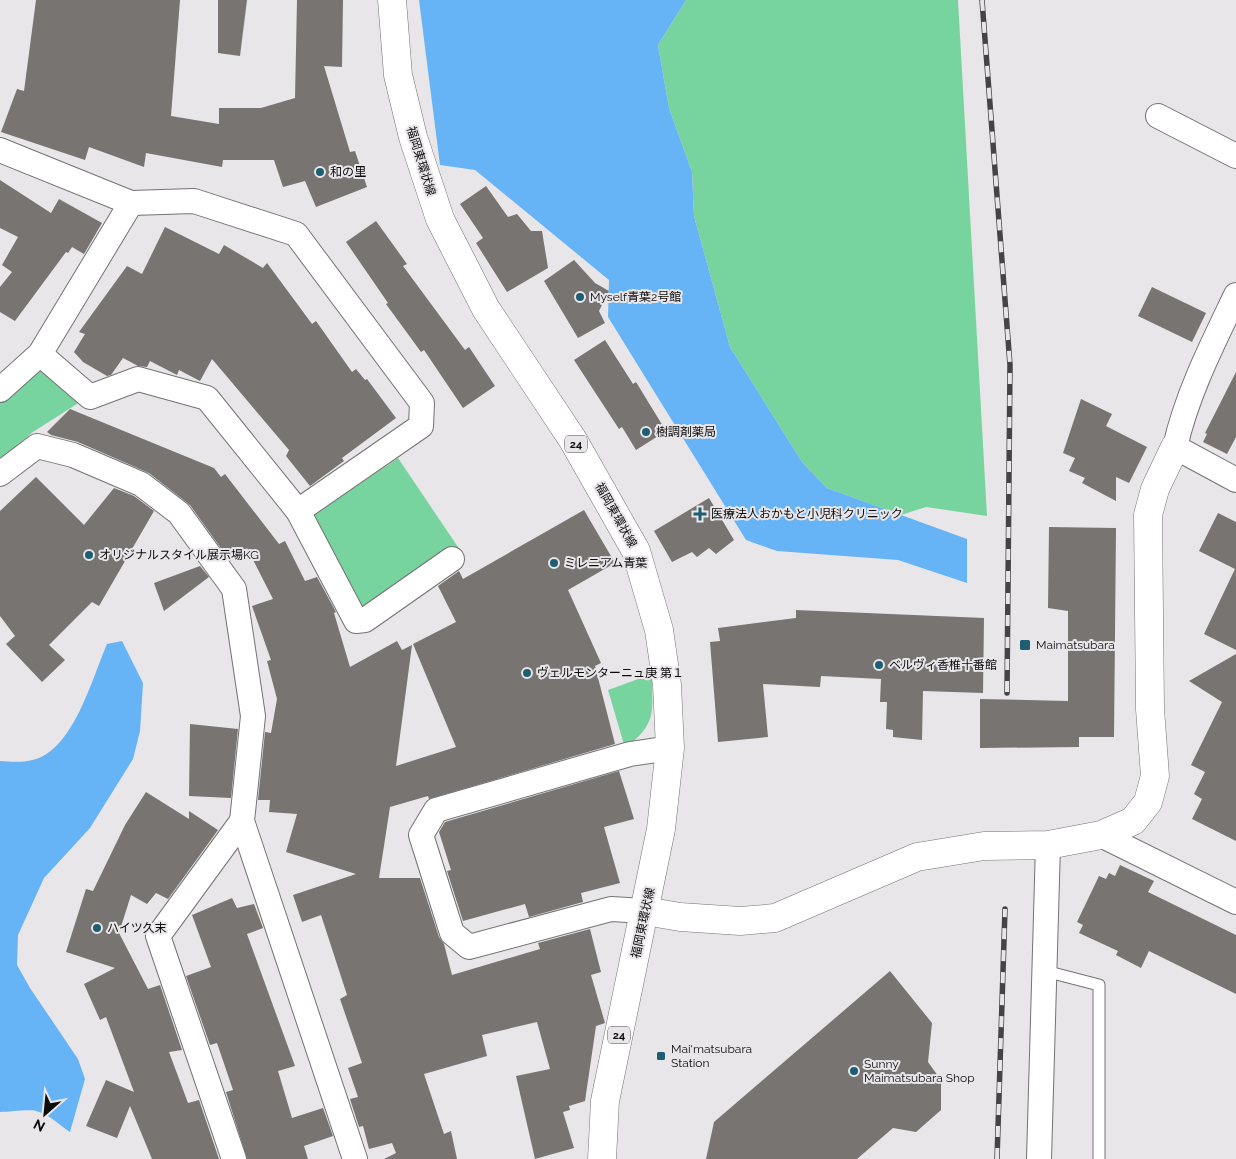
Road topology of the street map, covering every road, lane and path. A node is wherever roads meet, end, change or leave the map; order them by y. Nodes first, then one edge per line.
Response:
1 (392, 0) edge
2 (1158, 116) dead end
3 (0, 150) edge
4 (1236, 156) edge
5 (131, 203) junction
6 (1236, 296) edge
7 (40, 354) junction
8 (0, 390) edge
9 (1175, 447) junction
10 (0, 474) edge
11 (1236, 480) edge
12 (298, 511) junction
13 (452, 559) dead end
14 (670, 748) junction
15 (242, 821) junction
16 (1101, 835) junction
17 (1048, 845) junction
18 (1236, 902) edge
19 (645, 912) junction
20 (1045, 971) junction
21 (234, 1159) edge
22 (355, 1159) edge
23 (602, 1159) edge
24 (1039, 1159) edge
25 (1099, 1159) edge

1 - 14 main road, 福岡東環状線 / 24
2 - 4 street
3 - 5 street
5 - 7 street
5 - 12 street
6 - 9 street
7 - 8 street
7 - 12 street
9 - 11 street
9 - 16 main road
10 - 15 street
12 - 13 street
14 - 19 main road, 福岡東環状線 / 24
14 - 19 street
15 - 21 street
15 - 22 street
16 - 17 main road
16 - 18 street
17 - 19 main road
17 - 20 street
19 - 23 main road, 福岡東環状線 / 24
20 - 24 street
20 - 25 lane

